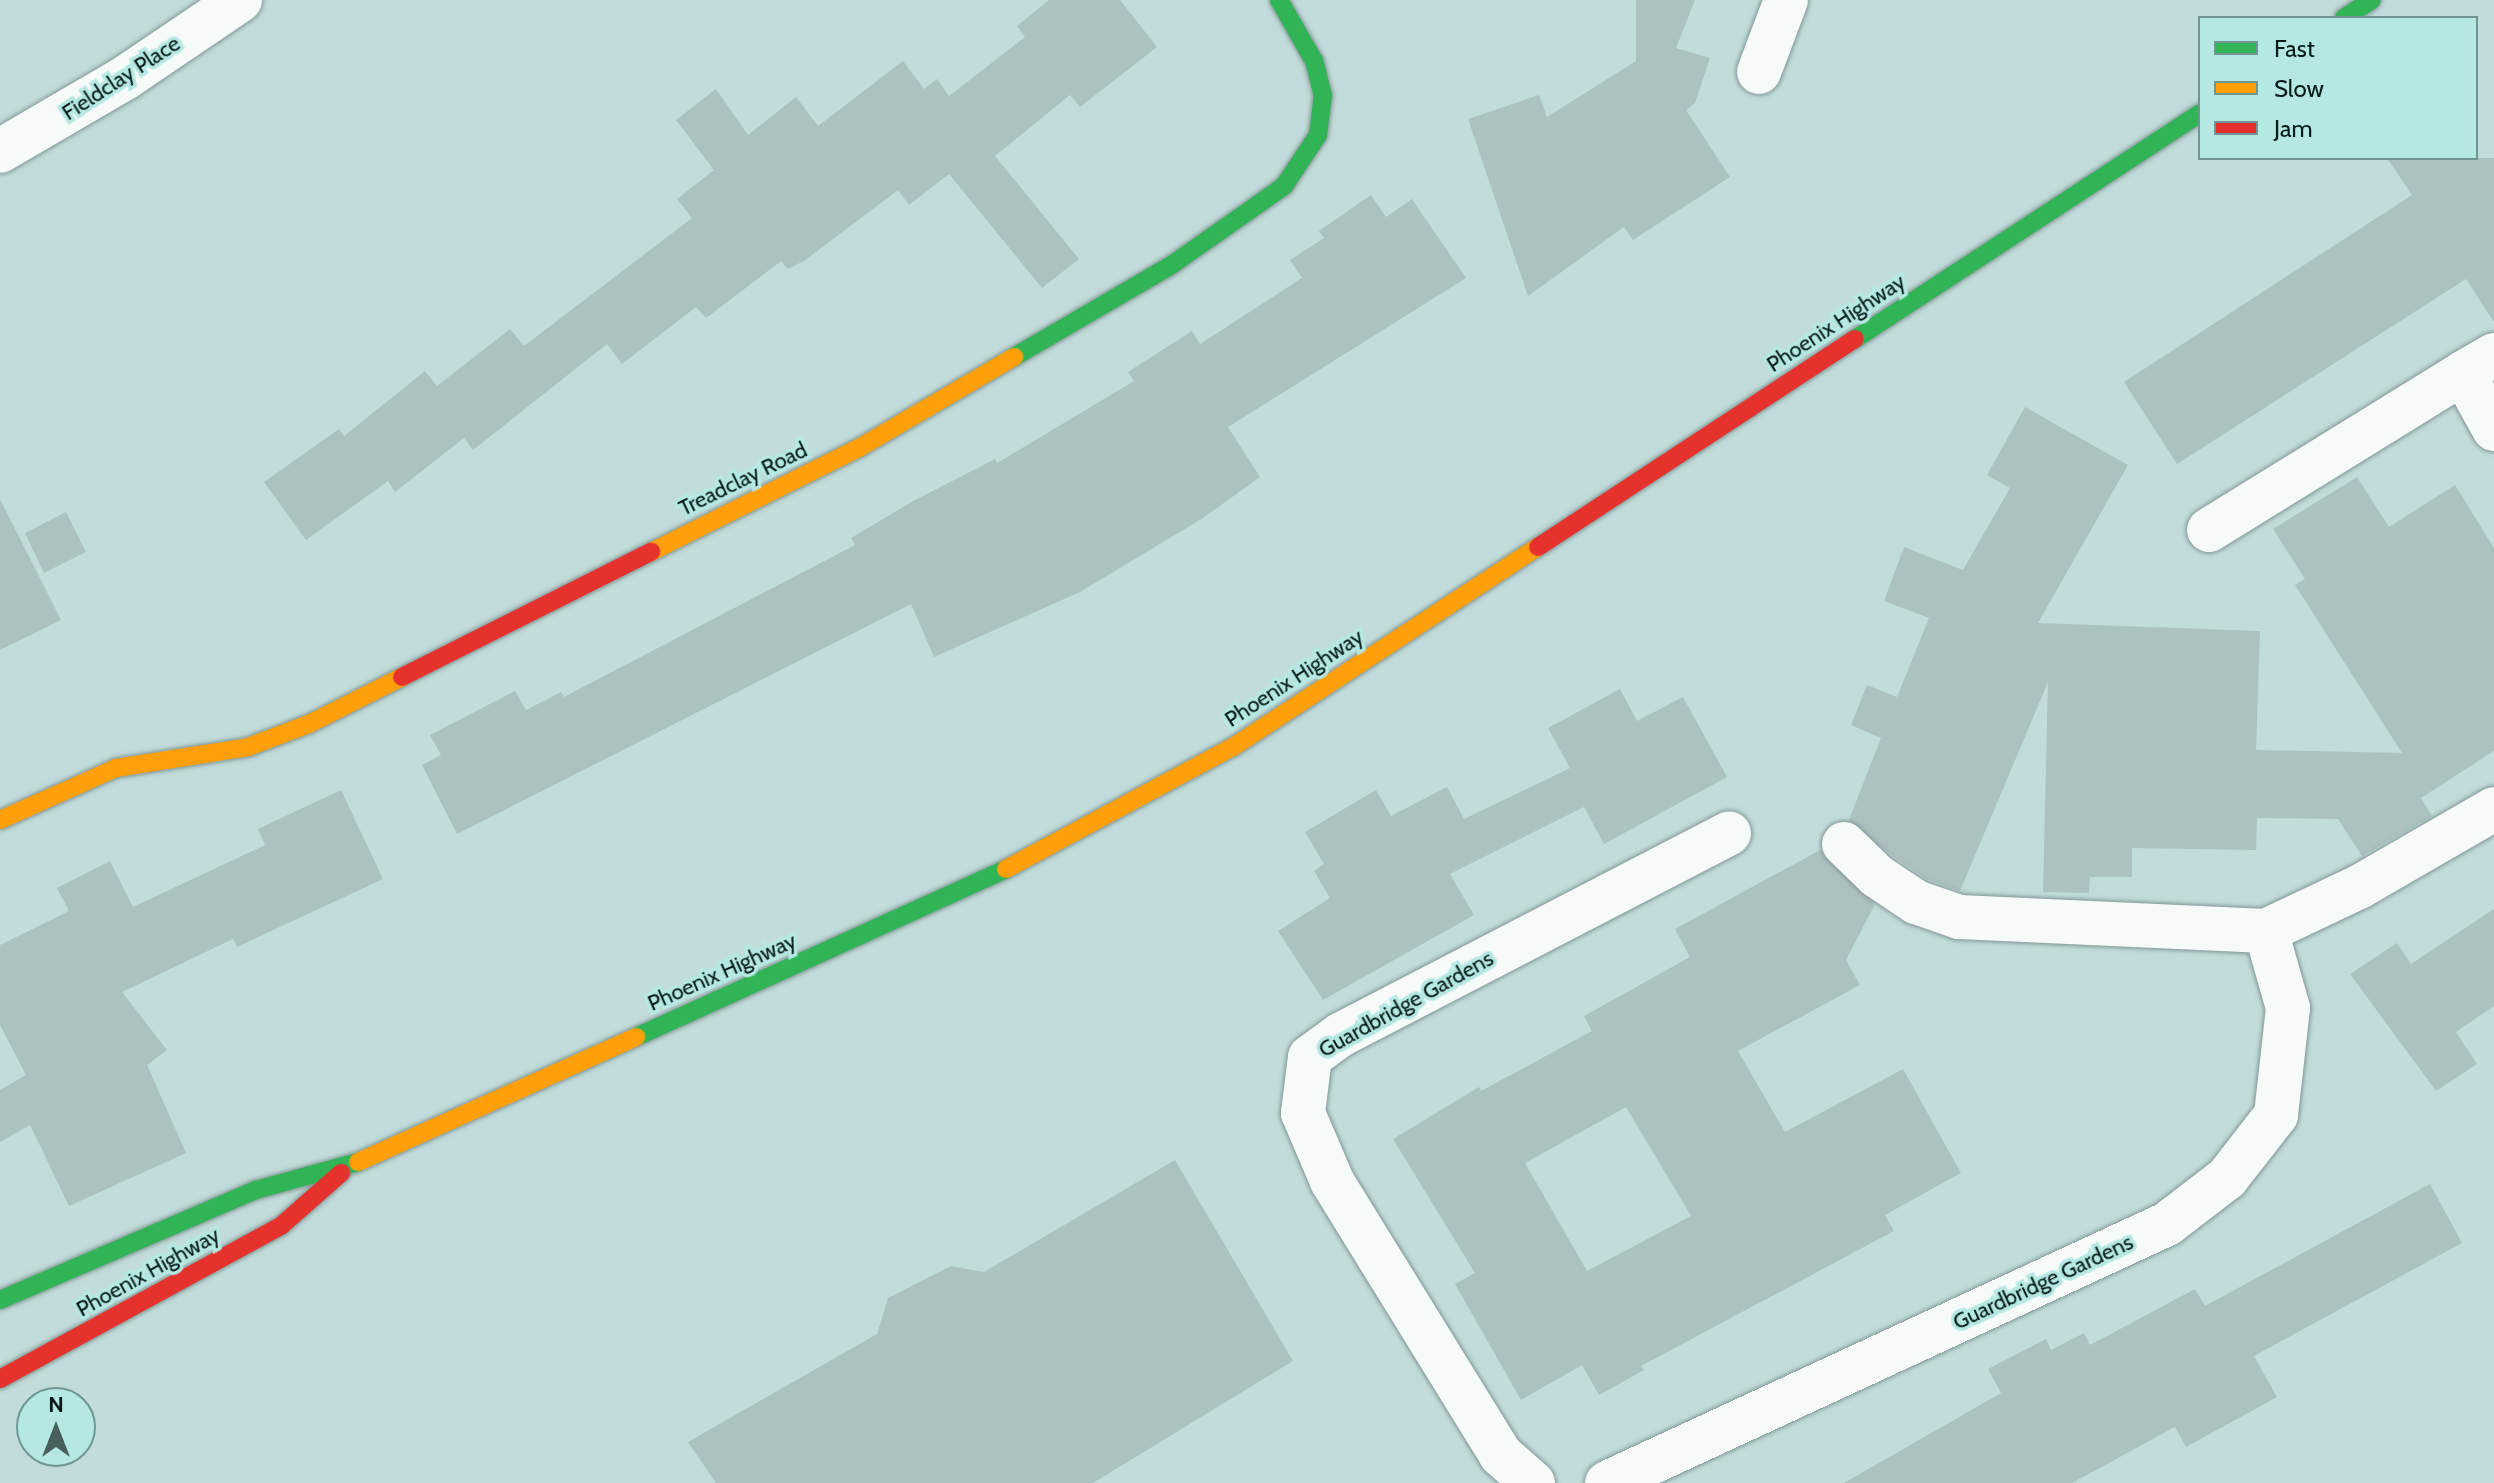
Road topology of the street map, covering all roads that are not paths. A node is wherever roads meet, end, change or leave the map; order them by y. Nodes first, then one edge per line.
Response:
1 (240, 0) edge
2 (1279, 0) edge
3 (1786, 0) edge
4 (2372, 0) edge
5 (2347, 16) edge
6 (1759, 72) dead end
7 (2198, 114) edge
8 (0, 151) edge
9 (2478, 364) edge
10 (2494, 429) edge
11 (2209, 530) dead end
12 (2494, 809) edge
13 (0, 820) edge
14 (1729, 833) dead end
15 (1844, 844) dead end
16 (2266, 931) junction
17 (349, 1166) junction
18 (0, 1300) edge
19 (0, 1379) edge
20 (1533, 1483) edge
21 (1607, 1483) edge

1 - 8 street, Fieldclay Place
2 - 13 main road, Treadclay Road
3 - 6 street
4 - 5 main road
7 - 17 main road, Phoenix Highway
9 - 10 street
9 - 11 street
12 - 16 street
14 - 20 street, Guardbridge Gardens
15 - 16 street
16 - 21 street, Guardbridge Gardens
17 - 18 main road, Phoenix Highway
17 - 19 main road, Phoenix Highway

